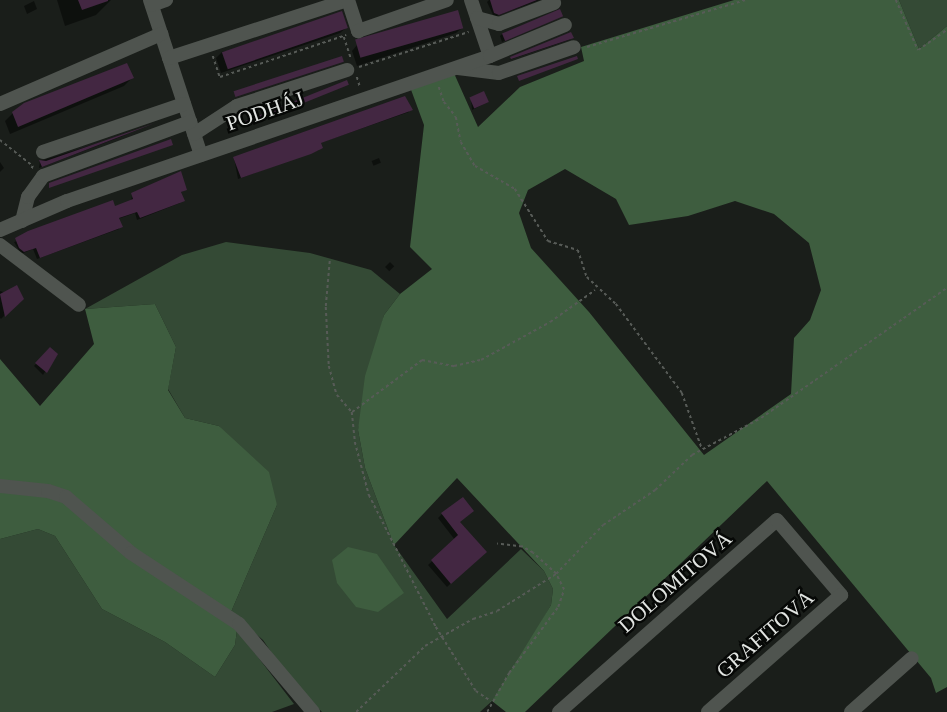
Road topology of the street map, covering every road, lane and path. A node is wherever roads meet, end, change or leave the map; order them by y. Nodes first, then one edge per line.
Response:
1 (166, 0) edge
2 (349, 0) edge
3 (447, 0) edge
4 (471, 0) edge
5 (746, 0) edge
6 (896, 0) edge
7 (151, 2) edge
8 (554, 3) dead end
9 (479, 23) junction
10 (565, 25) dead end
11 (947, 30) edge
12 (358, 31) junction
13 (161, 34) junction
14 (344, 36) junction
15 (209, 45) junction
16 (574, 47) joint
17 (490, 56) junction
18 (169, 58) junction
19 (456, 68) junction
20 (350, 69) junction
21 (430, 76) junction
22 (364, 99) junction
23 (0, 104) edge
24 (184, 104) junction
25 (192, 128) junction
26 (0, 140) edge
27 (43, 152) dead end
28 (201, 155) junction
29 (29, 176) dead end
30 (22, 221) junction
31 (0, 230) edge
32 (0, 245) edge
33 (330, 261) dead end
34 (947, 288) edge
35 (597, 289) junction
36 (79, 305) dead end
37 (352, 412) junction
38 (702, 450) junction
39 (0, 486) edge
40 (497, 544) dead end
41 (810, 558) joint
42 (556, 574) junction
43 (442, 636) junction
44 (902, 662) dead end
45 (491, 701) junction
46 (563, 711) edge
47 (313, 712) edge
48 (356, 712) edge
49 (488, 712) edge
50 (708, 712) edge
51 (851, 712) edge

1 - 7 street
2 - 12 street
2 - 15 street
3 - 12 street
4 - 9 street
5 - 16 path
6 - 11 path
7 - 13 street
8 - 9 street
9 - 17 street
9 - 20 path
10 - 17 street, PODHÁJ
12 - 14 path
13 - 18 street
13 - 23 street
14 - 15 path
14 - 20 path
15 - 18 street
16 - 19 street
17 - 19 street, PODHÁJ
18 - 24 street
19 - 21 street, PODHÁJ
20 - 22 path
20 - 25 street
21 - 22 street, PODHÁJ
21 - 35 path
22 - 28 street, PODHÁJ
24 - 25 street
24 - 27 street
25 - 28 street
25 - 30 street
26 - 29 path
28 - 30 street, PODHÁJ
30 - 31 street, PODHÁJ
32 - 36 street
33 - 37 path
34 - 38 path
35 - 37 path
35 - 38 path
37 - 43 path
38 - 42 path
39 - 47 street
40 - 42 path
41 - 46 street, DOLOMITOVÁ
41 - 50 street, GRAFITOVÁ
42 - 43 path
42 - 45 path
43 - 45 path
43 - 48 path
44 - 51 street
45 - 49 path

